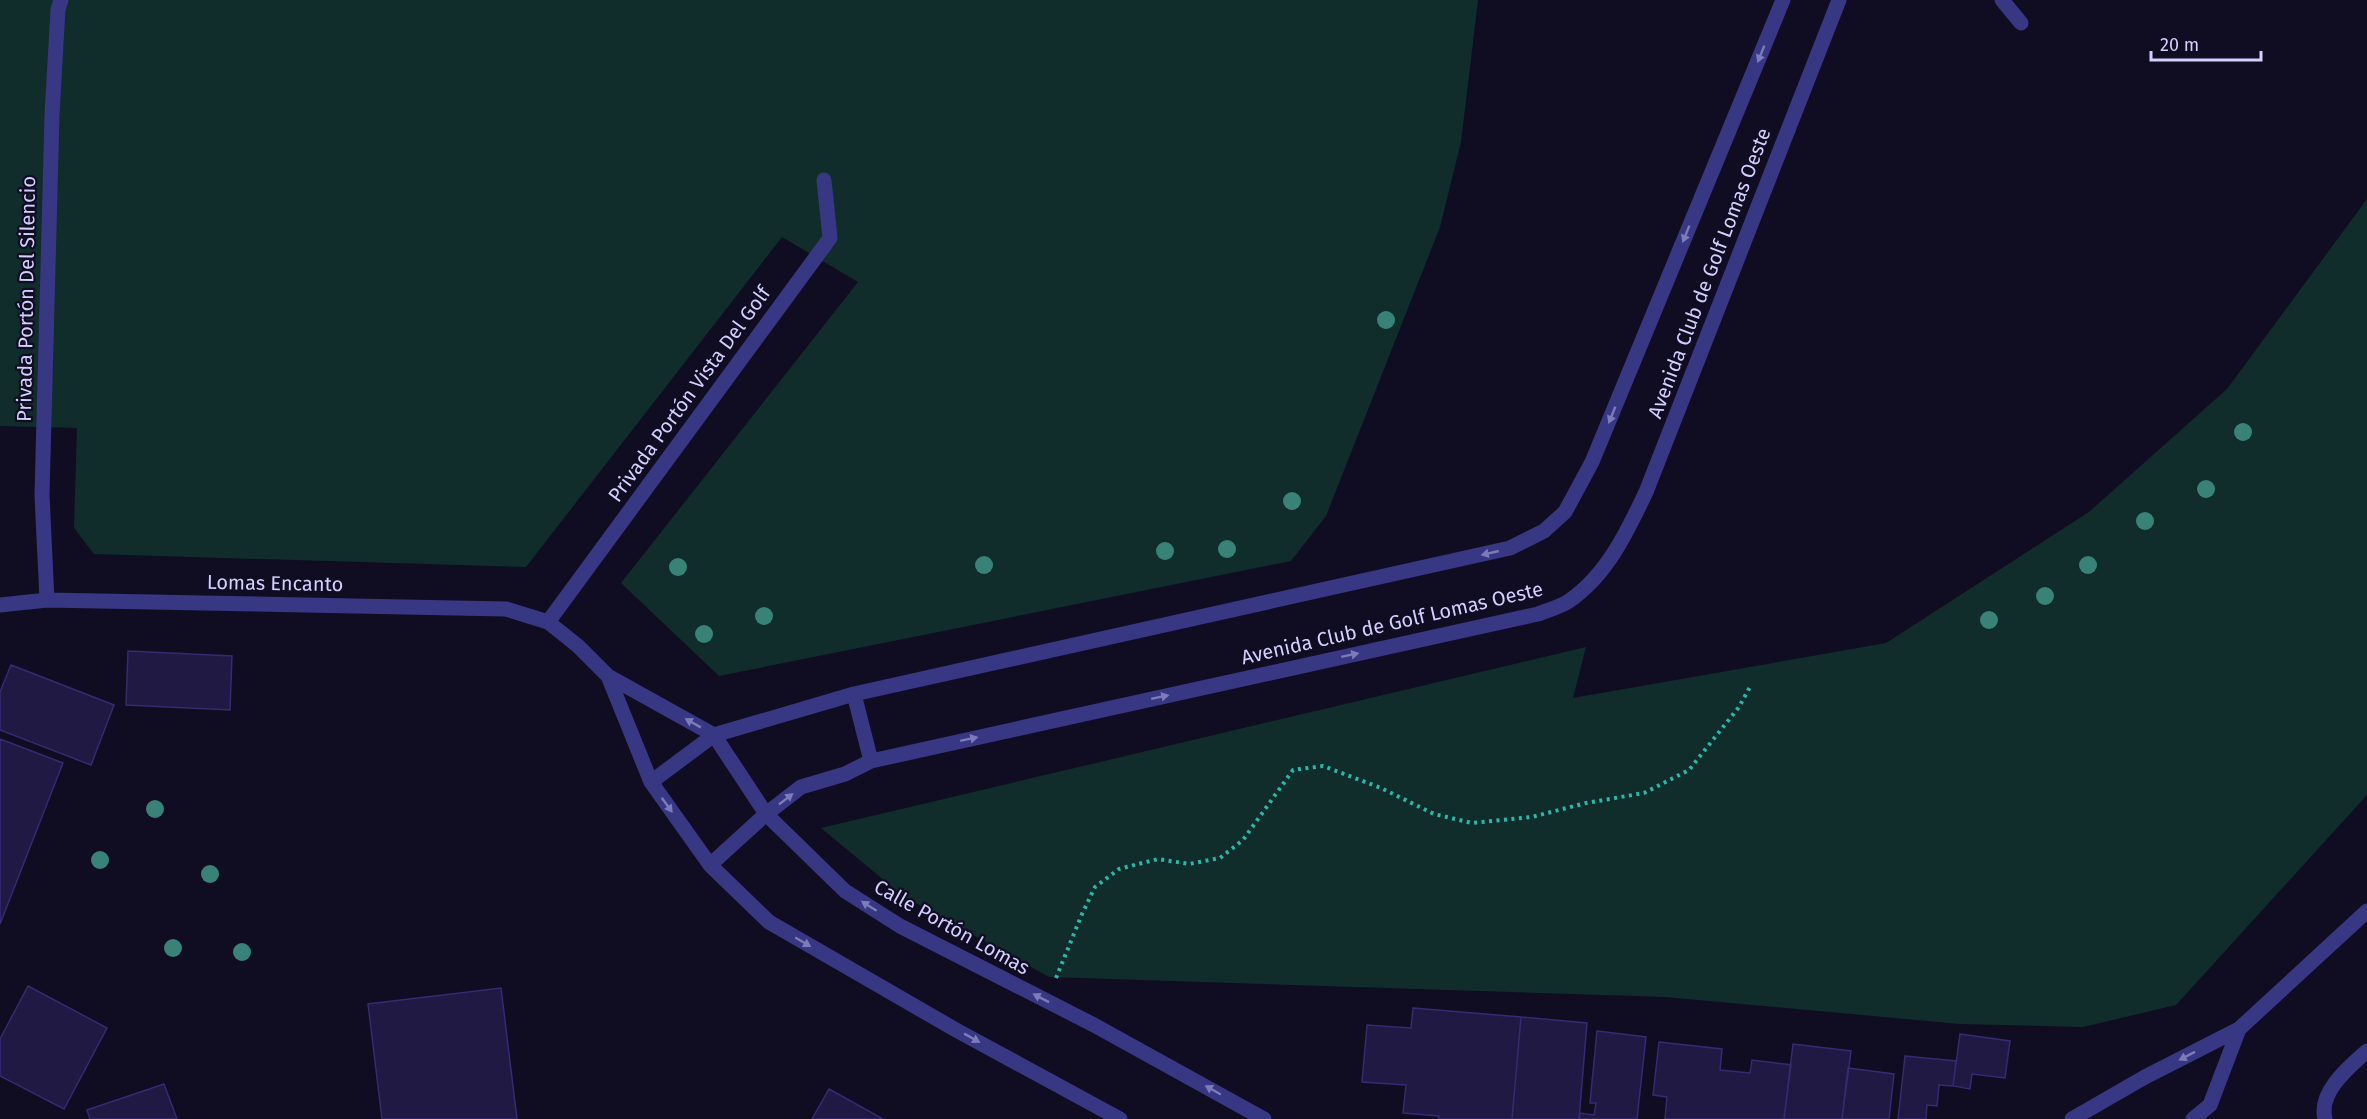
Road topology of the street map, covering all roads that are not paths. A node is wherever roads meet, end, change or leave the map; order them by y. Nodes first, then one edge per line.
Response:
1 (61, 0) edge
2 (1783, 0) edge
3 (1839, 0) edge
4 (2002, 0) edge
5 (2021, 23) dead end
6 (824, 180) dead end
7 (47, 600) junction
8 (0, 605) edge
9 (548, 622) junction
10 (608, 676) junction
11 (854, 694) junction
12 (714, 735) junction
13 (871, 761) junction
14 (651, 782) junction
15 (766, 814) junction
16 (710, 865) junction
17 (2367, 911) edge
18 (2239, 1029) junction
19 (2366, 1052) edge
20 (1120, 1119) edge
21 (1264, 1119) edge
22 (2072, 1119) edge
23 (2193, 1119) edge
24 (2325, 1119) edge

1 - 7 street, Privada Portón Del Silencio
2 -> 11 street, Avenida Club de Golf Lomas Oeste
13 -> 3 street, Avenida Club de Golf Lomas Oeste
4 - 5 street
6 - 9 street, Privada Portón Vista Del Golf
7 - 8 street, Lomas Encanto
7 - 9 street, Lomas Encanto
9 - 10 street, Calle Portón Lomas
12 -> 10 street, Calle Portón Lomas
10 - 14 street, Calle Portón Lomas
11 - 12 street, Avenida Club de Golf Lomas Oeste
11 - 13 street
12 - 14 street, Avenida Club de Golf Lomas Oeste
12 - 15 street, Calle Portón Lomas
15 -> 13 street, Avenida Club de Golf Lomas Oeste
14 -> 16 street, Calle Portón Lomas
15 - 16 street, Avenida Club de Golf Lomas Oeste
21 -> 15 street, Calle Portón Lomas
16 -> 20 street, Calle Portón Lomas
17 - 18 street
18 -> 22 street
18 - 23 street
19 - 24 street

